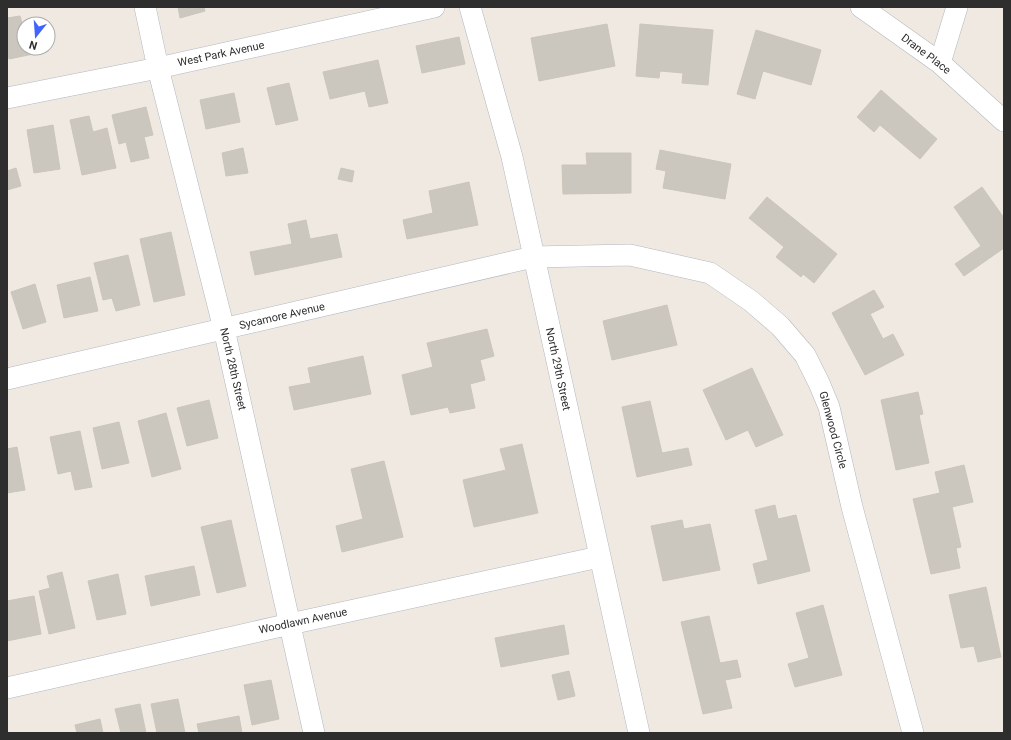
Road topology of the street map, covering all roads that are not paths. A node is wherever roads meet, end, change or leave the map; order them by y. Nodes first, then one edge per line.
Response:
1 (145, 7) edge
2 (434, 7) edge
3 (470, 7) edge
4 (862, 7) edge
5 (957, 7) edge
6 (940, 63) junction
7 (158, 68) junction
8 (7, 98) edge
9 (1004, 122) edge
10 (533, 257) junction
11 (224, 329) junction
12 (7, 379) edge
13 (599, 557) junction
14 (290, 624) junction
15 (7, 688) edge
16 (314, 733) edge
17 (639, 733) edge
18 (913, 733) edge

1 - 7 street, North 28th Street
2 - 7 street, West Park Avenue
3 - 10 street, North 29th Street
4 - 6 street, Drane Place
5 - 6 street
6 - 9 street, Drane Place
7 - 8 street, West Park Avenue
7 - 11 street, North 28th Street
10 - 11 street, Sycamore Avenue
10 - 13 street, North 29th Street
10 - 18 street, Glenwood Circle
11 - 12 street, Sycamore Avenue
11 - 14 street, North 28th Street
13 - 14 street, Woodlawn Avenue
13 - 17 street, North 29th Street
14 - 15 street, Woodlawn Avenue
14 - 16 street, North 28th Street

